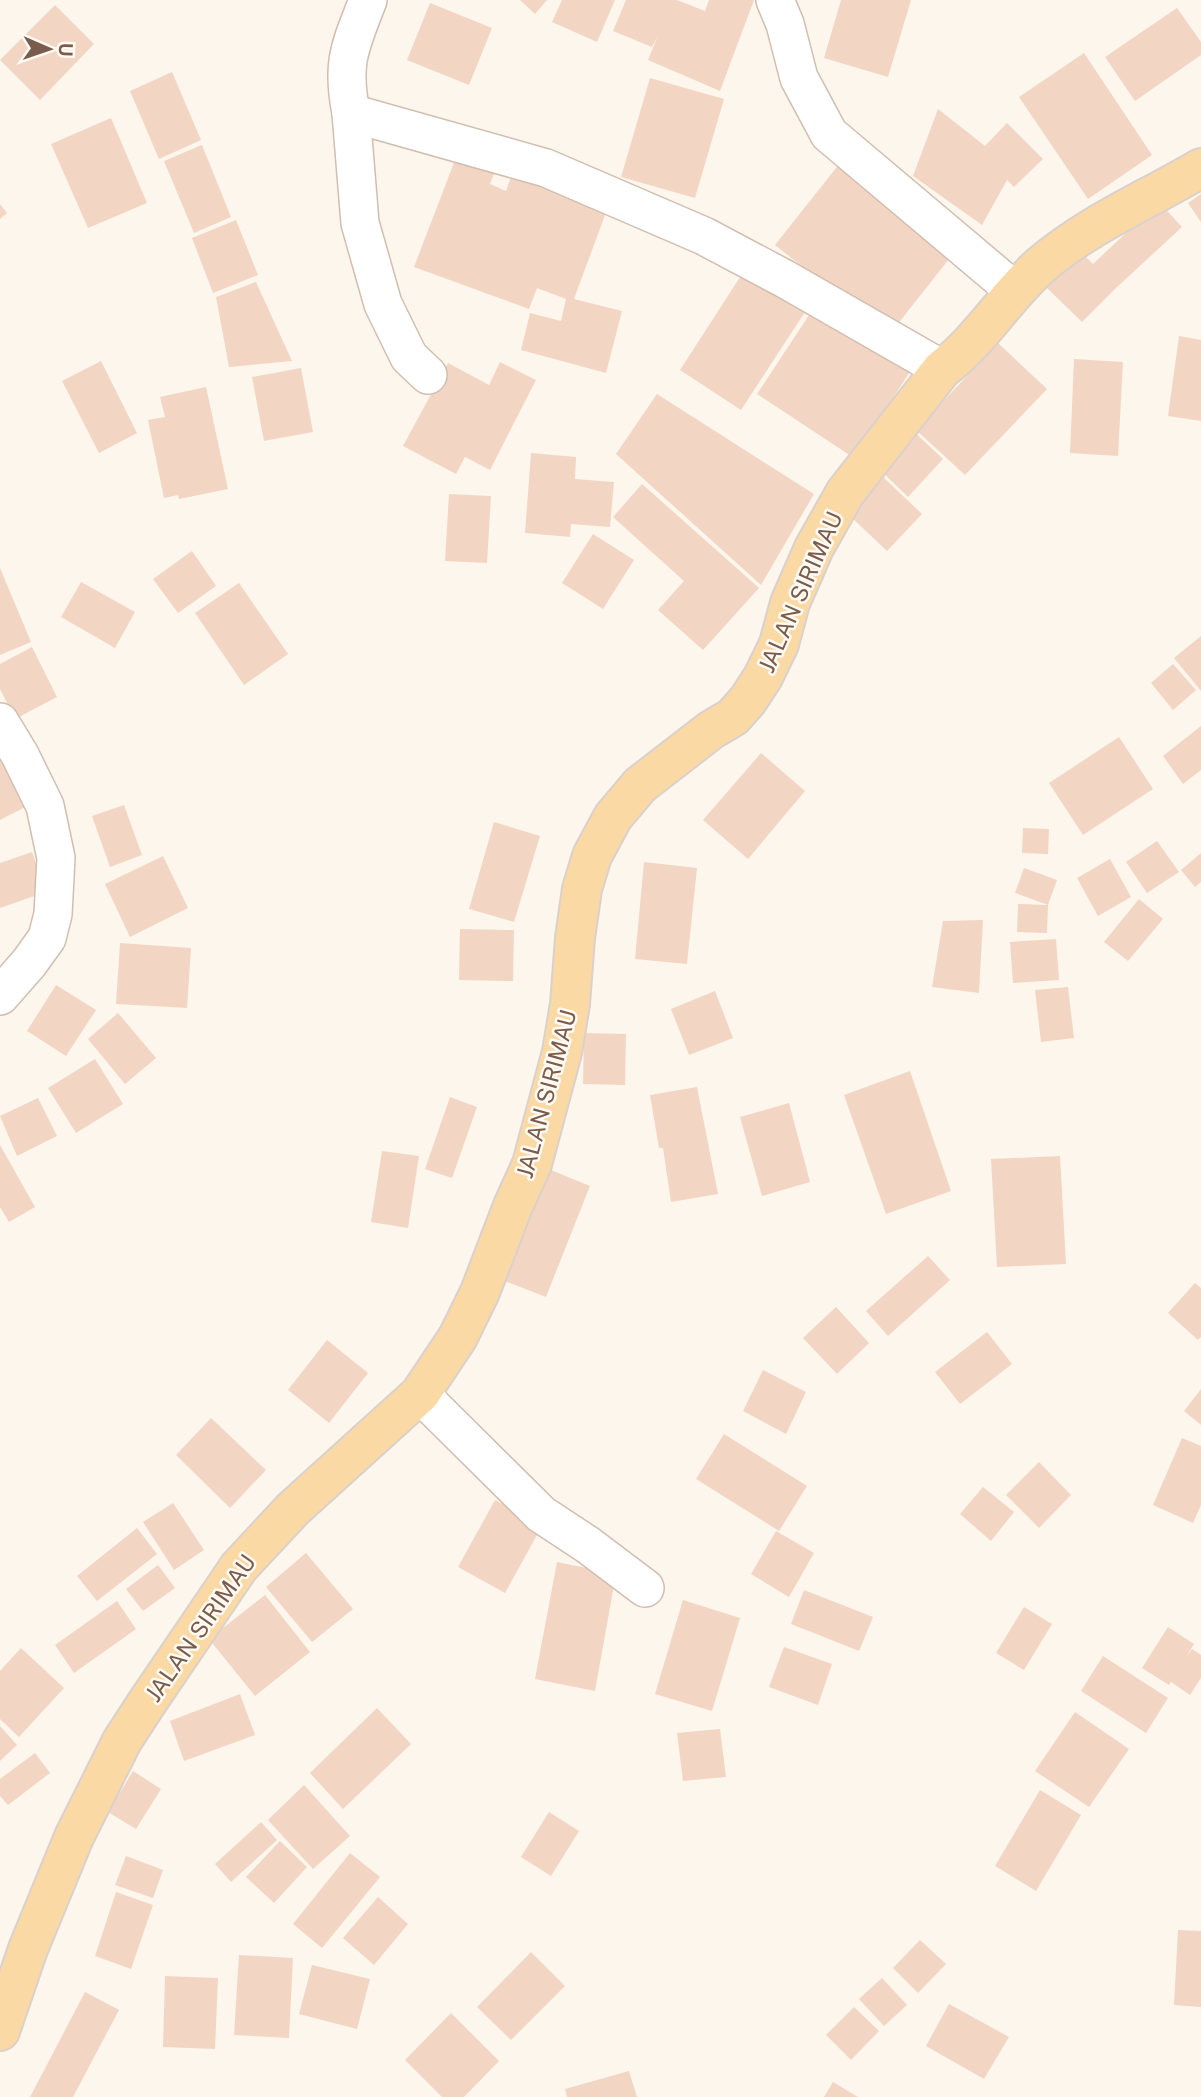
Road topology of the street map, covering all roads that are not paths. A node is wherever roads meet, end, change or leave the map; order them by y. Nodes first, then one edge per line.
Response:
1 (368, 0) edge
2 (775, 0) edge
3 (351, 113) junction
4 (1201, 168) edge
5 (1014, 290) junction
6 (942, 369) junction
7 (428, 375) dead end
8 (0, 722) edge
9 (0, 996) edge
10 (420, 1394) junction
11 (645, 1588) dead end
12 (0, 2031) edge

1 - 3 street
2 - 5 street
3 - 6 street
3 - 7 street
4 - 5 main road, JALAN SIRIMAU
5 - 6 main road, JALAN SIRIMAU
6 - 10 main road, JALAN SIRIMAU
8 - 9 street
10 - 11 street
10 - 12 main road, JALAN SIRIMAU

